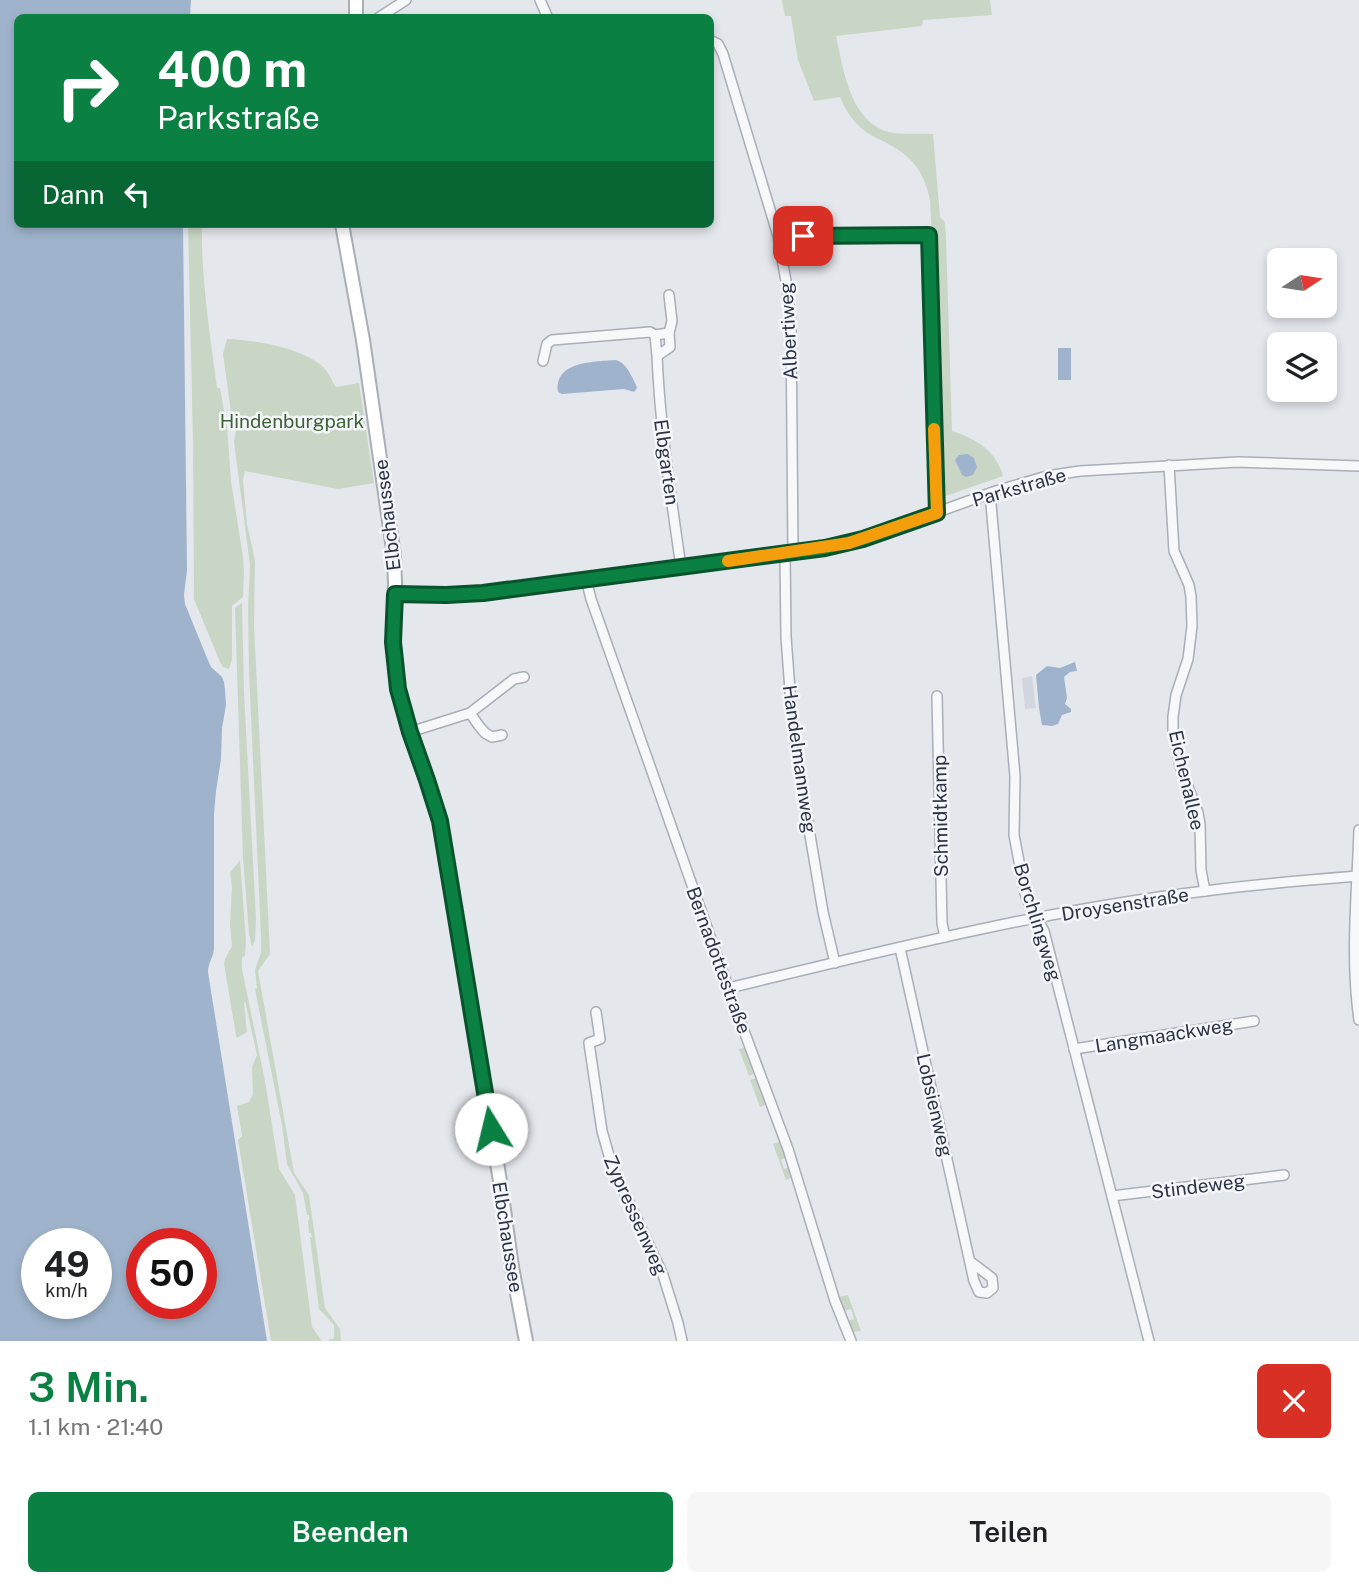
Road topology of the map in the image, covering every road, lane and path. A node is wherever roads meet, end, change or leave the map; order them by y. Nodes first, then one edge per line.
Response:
1 (406, 0) edge
2 (383, 14) edge
3 (714, 42) edge
4 (343, 228) edge
5 (778, 236) junction
6 (669, 295) dead end
7 (669, 333) junction
8 (655, 335) junction
9 (657, 356) junction
10 (543, 361) dead end
11 (1169, 465) junction
12 (1359, 466) edge
13 (990, 493) junction
14 (937, 513) junction
15 (789, 553) junction
16 (681, 567) junction
17 (586, 579) junction
18 (395, 594) junction
19 (524, 677) dead end
20 (937, 696) dead end
21 (470, 713) junction
22 (410, 732) junction
23 (502, 735) dead end
24 (1359, 830) edge
25 (1358, 876) edge
26 (1205, 891) junction
27 (1038, 918) junction
28 (945, 937) junction
29 (900, 948) junction
30 (835, 963) junction
31 (729, 988) junction
32 (596, 1012) dead end
33 (1359, 1020) edge
34 (1254, 1021) dead end
35 (1074, 1049) junction
36 (1284, 1175) dead end
37 (1112, 1196) junction
38 (971, 1262) dead end
39 (526, 1341) edge
40 (682, 1341) edge
41 (851, 1341) edge
42 (1149, 1341) edge

1 - 2 street
3 - 5 street, Albertiweg
4 - 18 main road, Elbchaussee
5 - 14 street
5 - 15 street, Albertiweg
6 - 7 street
7 - 8 street
7 - 9 street
8 - 9 street, Elbgarten
8 - 10 street
9 - 16 street, Elbgarten
11 - 12 street, Parkstraße
11 - 13 street, Parkstraße
11 - 26 street, Eichenallee
13 - 14 street, Parkstraße
13 - 27 street, Borchlingweg
14 - 15 street, Parkstraße
15 - 16 street, Parkstraße
15 - 30 street, Handelmannweg
16 - 17 street, Parkstraße
17 - 18 street, Parkstraße
17 - 31 street, Bernadottestraße
18 - 22 main road, Elbchaussee
19 - 21 street
20 - 28 street, Schmidtkamp
21 - 22 street
21 - 23 street
22 - 39 main road, Elbchaussee
24 - 25 street
25 - 26 street, Droysenstraße
25 - 33 street
26 - 27 street, Droysenstraße
27 - 28 street, Droysenstraße
27 - 35 street, Borchlingweg
28 - 29 street, Droysenstraße
29 - 30 street, Droysenstraße
29 - 38 street, Lobsienweg
30 - 31 street, Droysenstraße
31 - 41 street, Bernadottestraße
32 - 40 street, Zypressenweg
34 - 35 street, Langmaackweg
35 - 37 street, Borchlingweg
36 - 37 street, Stindeweg
37 - 42 street, Borchlingweg

